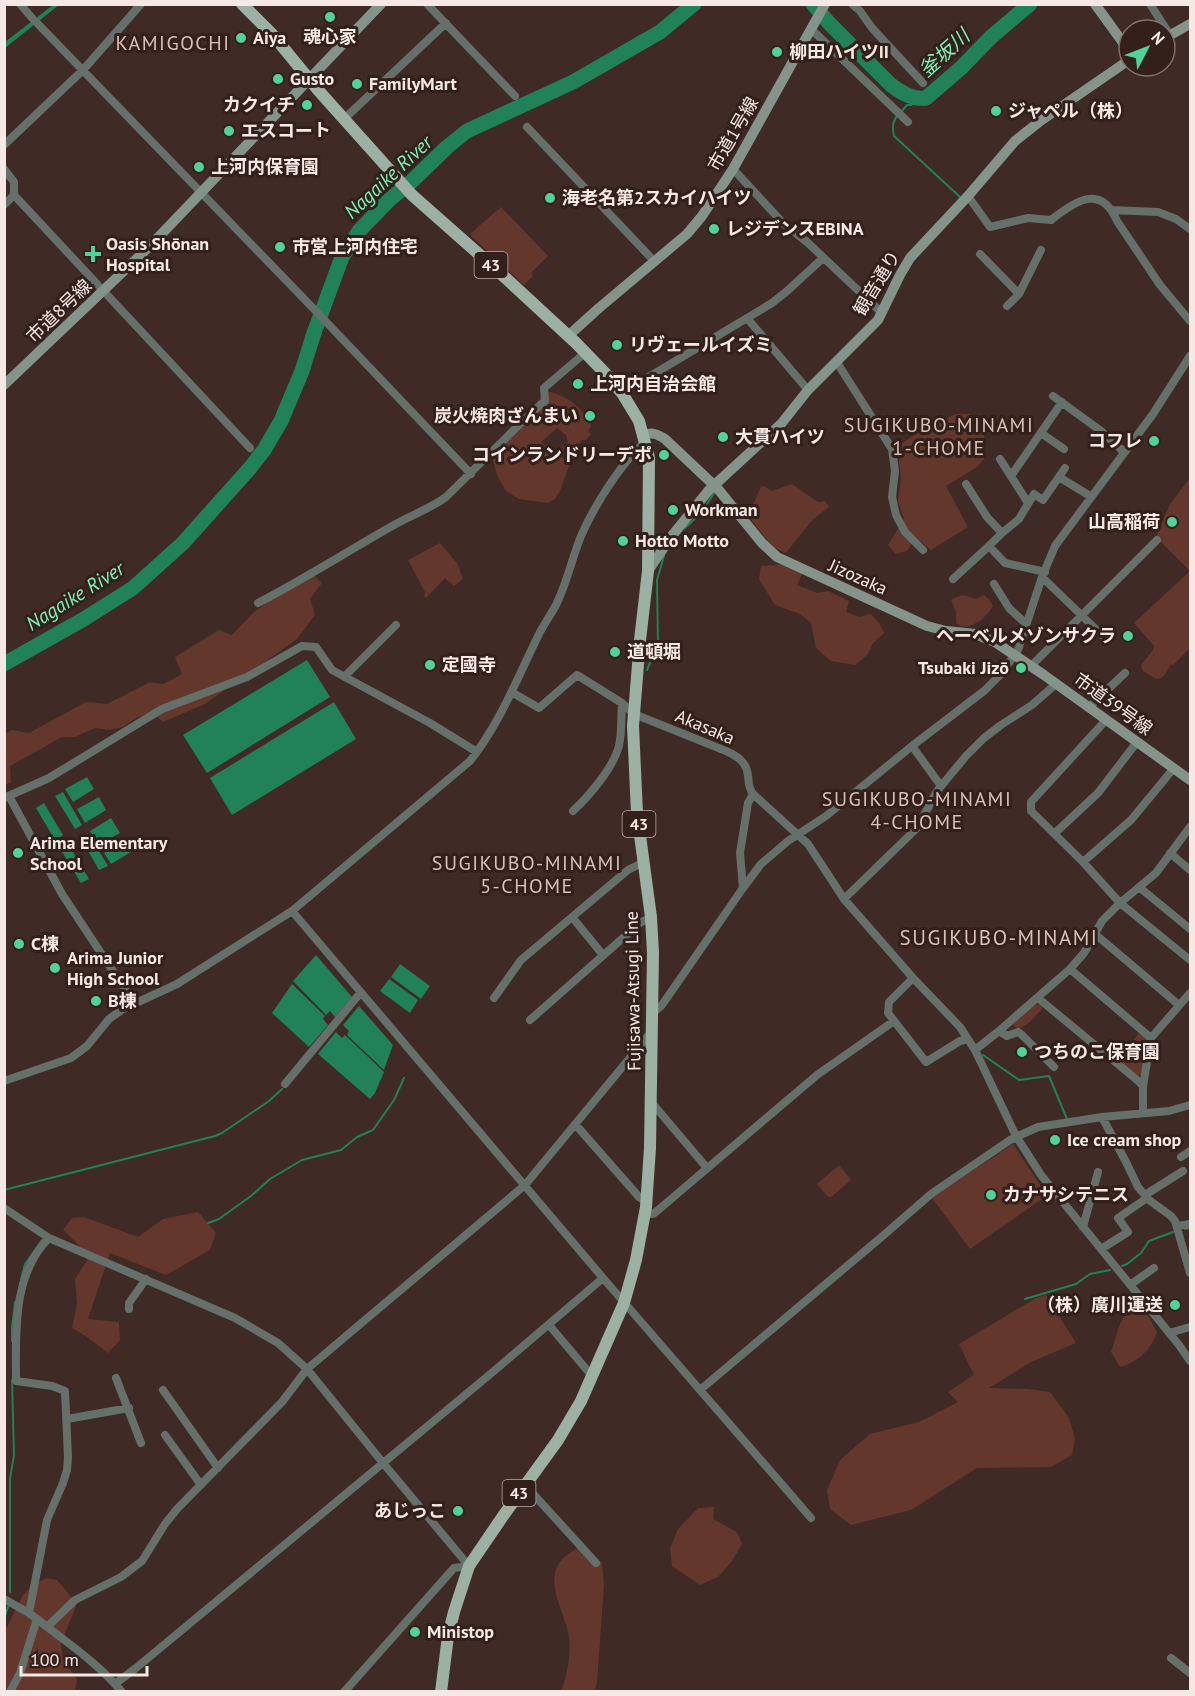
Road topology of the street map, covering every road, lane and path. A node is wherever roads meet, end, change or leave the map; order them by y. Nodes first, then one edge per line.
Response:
1 (20, 4) edge
2 (141, 4) edge
3 (242, 4) edge
4 (381, 4) edge
5 (427, 4) edge
6 (852, 4) edge
7 (1095, 4) edge
8 (1150, 4) edge
9 (820, 12) edge
10 (1158, 18) edge
11 (446, 23) junction
12 (1191, 24) edge
13 (1177, 31) edge
14 (1117, 34) edge
15 (1117, 68) edge
16 (83, 70) junction
17 (310, 79) junction
18 (923, 83) dead end
19 (515, 96) dead end
20 (344, 119) junction
21 (908, 122) dead end
22 (527, 127) dead end
23 (4, 146) edge
24 (4, 169) edge
25 (733, 169) junction
26 (200, 193) junction
27 (14, 195) junction
28 (968, 196) junction
29 (4, 205) edge
30 (1113, 210) junction
31 (1191, 229) edge
32 (1041, 250) dead end
33 (980, 254) dead end
34 (823, 258) junction
35 (655, 262) junction
36 (104, 290) junction
37 (1019, 294) junction
38 (1007, 306) dead end
39 (882, 313) junction
40 (747, 318) junction
41 (1191, 321) edge
42 (568, 336) junction
43 (586, 352) junction
44 (1191, 356) edge
45 (836, 361) junction
46 (7, 378) edge
47 (808, 390) junction
48 (622, 393) junction
49 (1053, 396) dead end
50 (1062, 402) junction
51 (1041, 433) junction
52 (644, 438) junction
53 (250, 448) dead end
54 (1064, 449) dead end
55 (1124, 452) junction
56 (1000, 459) dead end
57 (1065, 468) dead end
58 (471, 474) junction
59 (1011, 476) junction
60 (1059, 477) junction
61 (966, 484) dead end
62 (714, 486) junction
63 (1090, 496) junction
64 (1028, 503) junction
65 (1002, 533) junction
66 (1157, 540) dead end
67 (989, 546) junction
68 (923, 550) dead end
69 (648, 571) junction
70 (1044, 574) junction
71 (953, 579) dead end
72 (994, 584) dead end
73 (258, 603) dead end
74 (1081, 615) junction
75 (1026, 624) junction
76 (396, 625) dead end
77 (1108, 641) dead end
78 (1015, 655) junction
79 (1031, 666) junction
80 (1125, 673) dead end
81 (345, 676) junction
82 (1056, 684) junction
83 (513, 693) junction
84 (622, 703) junction
85 (1089, 707) junction
86 (634, 714) junction
87 (1106, 720) junction
88 (1137, 742) junction
89 (912, 746) junction
90 (477, 752) junction
91 (1174, 768) junction
92 (1189, 776) edge
93 (942, 786) junction
94 (753, 794) junction
95 (7, 797) edge
96 (573, 811) dead end
97 (1191, 827) edge
98 (1055, 833) junction
99 (799, 834) junction
100 (1170, 853) junction
101 (644, 862) junction
102 (1083, 862) junction
103 (1191, 870) edge
104 (1139, 887) junction
105 (743, 888) junction
106 (844, 899) junction
107 (1120, 903) junction
108 (292, 911) junction
109 (572, 917) junction
110 (651, 917) junction
111 (1191, 928) edge
112 (1095, 934) junction
113 (603, 955) junction
114 (1191, 960) edge
115 (1070, 969) junction
116 (913, 978) junction
117 (361, 992) junction
118 (1191, 993) edge
119 (494, 998) dead end
120 (1038, 998) junction
121 (134, 1003) junction
122 (1179, 1005) junction
123 (653, 1013) junction
124 (530, 1020) dead end
125 (894, 1021) junction
126 (653, 1030) junction
127 (999, 1031) junction
128 (1151, 1038) junction
129 (968, 1039) junction
130 (975, 1050) junction
131 (1054, 1067) dead end
132 (4, 1081) edge
133 (285, 1084) dead end
134 (1143, 1086) junction
135 (651, 1103) junction
136 (1191, 1105) edge
137 (1143, 1113) junction
138 (1101, 1117) junction
139 (575, 1124) junction
140 (1016, 1136) junction
141 (1191, 1151) edge
142 (1180, 1157) dead end
143 (706, 1168) junction
144 (1183, 1171) dead end
145 (1098, 1172) dead end
146 (525, 1185) junction
147 (1146, 1196) junction
148 (4, 1208) edge
149 (648, 1210) junction
150 (1191, 1224) edge
151 (1177, 1226) junction
152 (1083, 1227) junction
153 (49, 1238) junction
154 (1187, 1246) edge
155 (1101, 1249) junction
156 (1154, 1268) dead end
157 (1191, 1273) edge
158 (603, 1278) junction
159 (146, 1279) junction
160 (1130, 1285) junction
161 (624, 1303) junction
162 (129, 1309) dead end
163 (549, 1325) junction
164 (1191, 1328) edge
165 (1169, 1333) junction
166 (1191, 1361) edge
167 (307, 1369) junction
168 (592, 1376) junction
169 (117, 1378) dead end
170 (163, 1390) dead end
171 (700, 1390) junction
172 (129, 1408) junction
173 (67, 1419) junction
174 (165, 1434) dead end
175 (141, 1443) dead end
176 (383, 1463) junction
177 (218, 1468) junction
178 (201, 1485) junction
179 (525, 1485) junction
180 (811, 1518) dead end
181 (596, 1563) dead end
182 (470, 1566) junction
183 (4, 1599) edge
184 (29, 1613) junction
185 (38, 1619) junction
186 (47, 1627) junction
187 (1171, 1658) dead end
188 (1191, 1673) edge
189 (115, 1684) junction
190 (10, 1692) edge
191 (122, 1692) edge
192 (344, 1692) edge
193 (441, 1692) edge

1 - 16 street
2 - 16 street
3 - 17 main road, 43
4 - 17 street, 市道8号線
5 - 11 street
6 - 18 street
7 - 14 street
8 - 10 street
9 - 21 street
9 - 25 street, 市道1号線
11 - 19 street
11 - 20 street
12 - 13 street
15 - 28 street, 観音通り
16 - 23 street
16 - 26 street
17 - 20 main road, 43
17 - 26 street, 市道8号線
20 - 42 main road, Fujisawa-Atsugi Line / 43
22 - 35 street
24 - 27 street
25 - 34 street
25 - 35 street, 市道1号線
26 - 36 street, 市道8号線
26 - 58 street
27 - 29 street
27 - 36 street
28 - 30 street
28 - 39 street, 観音通り
30 - 31 street
30 - 41 street
32 - 37 street
33 - 37 street
34 - 39 street
34 - 40 street
35 - 42 street, 市道1号線
36 - 46 street, 市道8号線
36 - 53 street
37 - 38 street
39 - 45 street, 観音通り
40 - 47 street
40 - 48 street
42 - 43 main road, Fujisawa-Atsugi Line / 43
43 - 48 main road, Fujisawa-Atsugi Line / 43
43 - 58 street
44 - 55 street
45 - 47 street, 観音通り
45 - 68 street
47 - 62 street, 観音通り
48 - 52 main road, Fujisawa-Atsugi Line / 43
49 - 50 street
50 - 51 street
50 - 55 street
51 - 54 street
51 - 59 street
52 - 62 street, Jizozaka
52 - 69 main road, Fujisawa-Atsugi Line / 43
52 - 83 street
55 - 63 street
56 - 59 street
57 - 60 street
58 - 73 street
59 - 64 street
60 - 63 street
60 - 64 street
61 - 65 street
62 - 69 street, 観音通り
62 - 78 street, Jizozaka
63 - 70 street
64 - 65 street
65 - 67 street
66 - 74 street
67 - 70 street
67 - 71 street
69 - 86 main road, Fujisawa-Atsugi Line / 43
70 - 74 street
70 - 75 street
72 - 75 street
74 - 77 street
74 - 79 street
75 - 78 street
76 - 81 street
78 - 79 street, 市道39号線
78 - 89 street
79 - 82 street, 市道39号線
80 - 85 street
81 - 90 street
81 - 95 street
82 - 85 street, 市道39号線
82 - 93 street
83 - 84 street
83 - 90 street
84 - 86 street
84 - 96 street
85 - 87 street, 市道39号線
86 - 94 street, Akasaka
86 - 101 main road, Fujisawa-Atsugi Line / 43
87 - 88 street, 市道39号線
87 - 98 street
88 - 91 street, 市道39号線
88 - 98 street
89 - 93 street
89 - 99 street
90 - 108 street
91 - 92 street, 市道39号線
91 - 102 street
93 - 106 street
94 - 99 street
94 - 105 street
95 - 121 street
97 - 100 street
98 - 102 street
99 - 105 street
99 - 106 street
100 - 103 street
100 - 104 street
101 - 109 street
101 - 110 main road, Fujisawa-Atsugi Line / 43
102 - 107 street
104 - 107 street
104 - 111 street
105 - 123 street
106 - 116 street
107 - 112 street
107 - 114 street
108 - 117 street
108 - 121 street
109 - 113 street
109 - 119 street
110 - 113 street
110 - 123 main road, Fujisawa-Atsugi Line / 43
112 - 115 street
112 - 122 street
113 - 124 street
115 - 120 street
115 - 128 street
116 - 125 street
116 - 129 street
117 - 133 street
117 - 146 street
118 - 122 street
120 - 127 street
120 - 134 street
121 - 132 street
122 - 128 street
123 - 126 main road, Fujisawa-Atsugi Line / 43
125 - 129 street
125 - 143 street
126 - 135 main road, Fujisawa-Atsugi Line / 43
126 - 139 street
127 - 130 street
127 - 131 street
128 - 134 street
129 - 130 street
130 - 140 street
134 - 137 street
135 - 143 street
135 - 149 main road, Fujisawa-Atsugi Line / 43
136 - 137 street
137 - 138 street
138 - 140 street
138 - 147 street
139 - 146 street
139 - 149 street
140 - 152 street
140 - 171 street
141 - 142 street
143 - 149 street
144 - 147 street
145 - 152 street
146 - 158 street
146 - 167 street
147 - 151 street
147 - 155 street
148 - 153 street
149 - 161 main road, Fujisawa-Atsugi Line / 43
150 - 151 street
151 - 154 street
152 - 155 street
153 - 159 street
153 - 173 street
154 - 157 street
155 - 160 street
156 - 160 street
158 - 161 street
158 - 163 street
159 - 162 street
159 - 167 street
160 - 165 street
161 - 168 main road, Fujisawa-Atsugi Line / 43
161 - 171 street
163 - 168 street
163 - 176 street
164 - 165 street
165 - 166 street
167 - 176 street
167 - 177 street
168 - 179 main road, Fujisawa-Atsugi Line / 43
169 - 172 street
170 - 177 street
171 - 180 street
172 - 173 street
172 - 175 street
173 - 184 street
174 - 178 street
176 - 182 street
176 - 189 street
177 - 178 street
178 - 186 street
179 - 181 street
179 - 182 main road, Fujisawa-Atsugi Line / 43
182 - 192 street
182 - 193 main road, Fujisawa-Atsugi Line / 43
183 - 184 street
184 - 185 street
185 - 186 street
185 - 190 street
186 - 189 street
187 - 188 street
189 - 191 street

